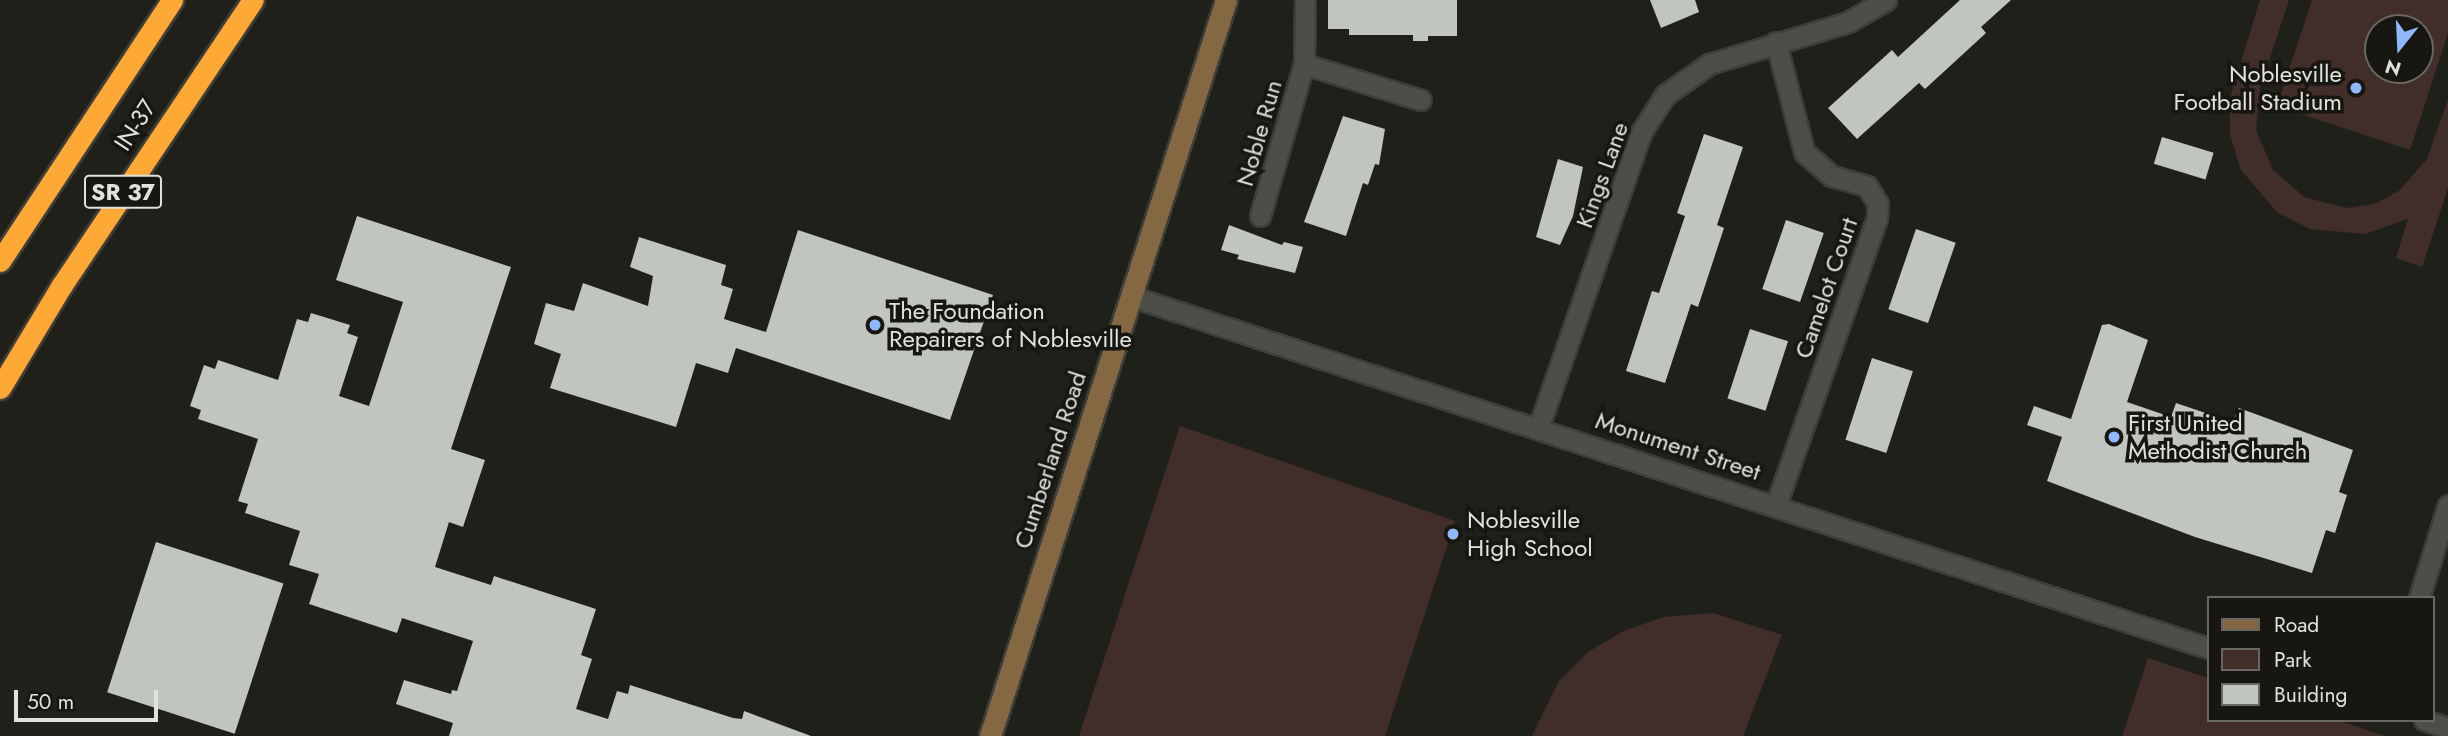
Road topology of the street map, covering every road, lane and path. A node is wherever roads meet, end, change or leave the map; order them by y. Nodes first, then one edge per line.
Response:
1 (172, 0) edge
2 (253, 0) edge
3 (1226, 0) edge
4 (1305, 0) edge
5 (1886, 0) edge
6 (1776, 42) junction
7 (1304, 64) junction
8 (1421, 100) dead end
9 (1261, 216) dead end
10 (0, 261) edge
11 (1130, 296) junction
12 (0, 388) edge
13 (1539, 426) junction
14 (1776, 505) junction
15 (2448, 505) edge
16 (2419, 596) edge
17 (2206, 647) edge
18 (2430, 722) edge
19 (2448, 728) edge
20 (990, 736) edge

1 - 10 highway, IN-37 / SR 37
2 - 12 highway, IN-37 / SR 37
3 - 11 street, Cumberland Road
4 - 7 street, Noble Run
5 - 6 street, Kings Lane
6 - 13 street, Kings Lane
6 - 14 street, Camelot Court
7 - 8 street, Noble Run
7 - 9 street, Noble Run
11 - 13 street, Monument Street
11 - 20 street, Cumberland Road
13 - 14 street, Monument Street
14 - 17 street, Monument Street
15 - 16 street
18 - 19 street

